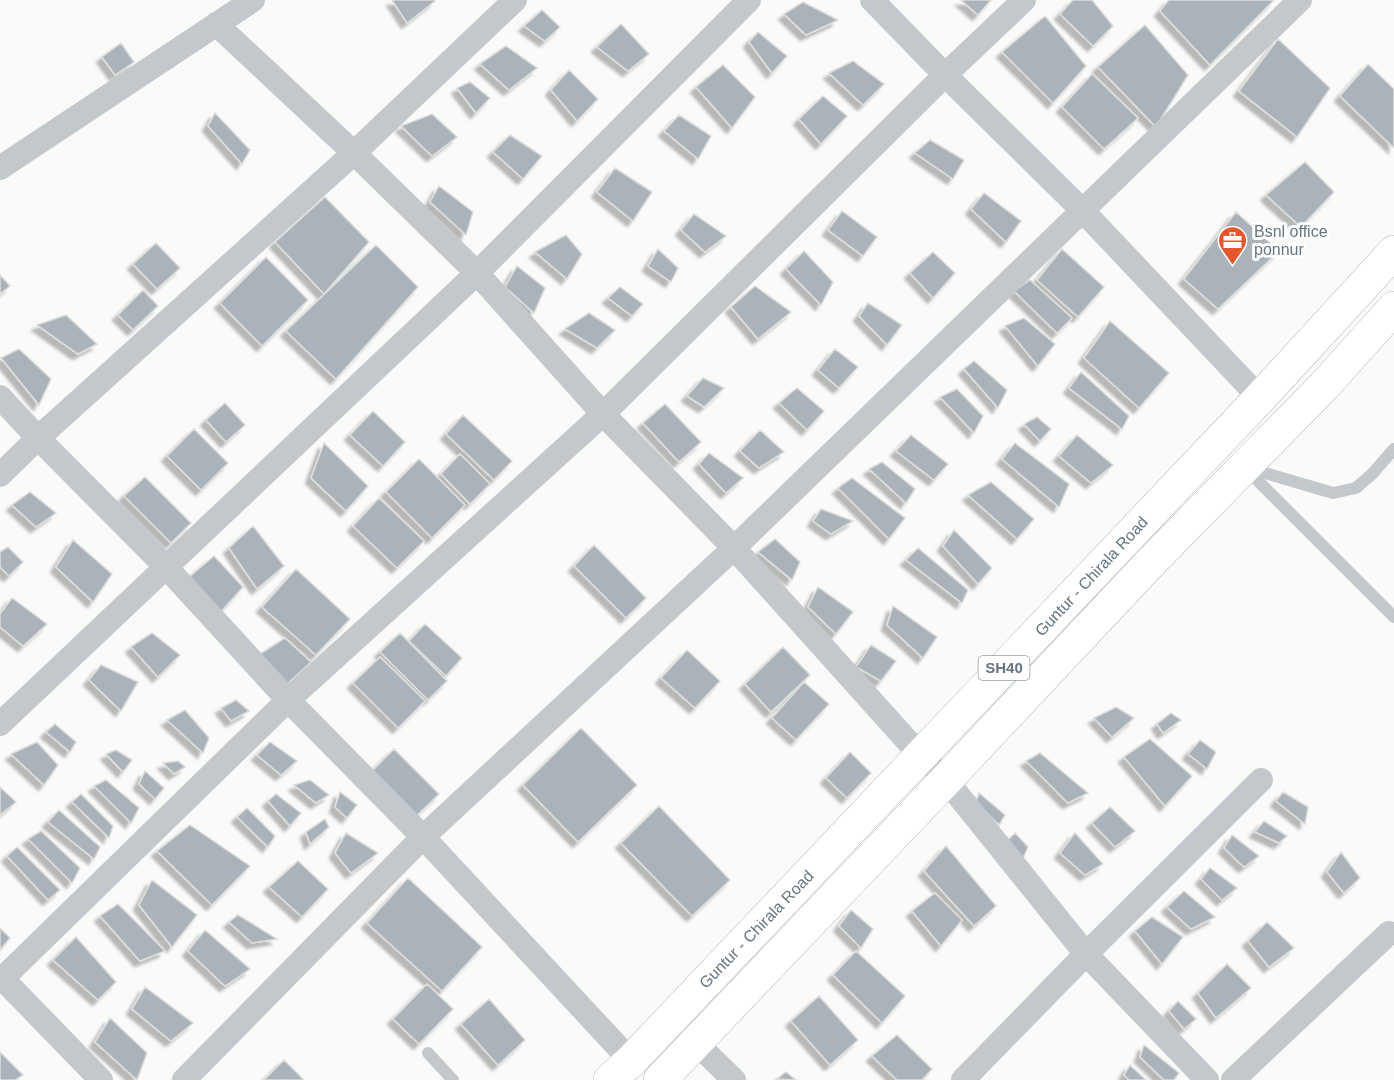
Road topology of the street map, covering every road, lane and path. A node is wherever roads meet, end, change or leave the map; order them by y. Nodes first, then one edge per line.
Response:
1 (253, 0) edge
2 (516, 0) edge
3 (749, 0) edge
4 (872, 0) edge
5 (1024, 0) edge
6 (1300, 0) edge
7 (216, 24) junction
8 (945, 75) junction
9 (354, 153) junction
10 (0, 168) edge
11 (1083, 210) junction
12 (1394, 252) edge
13 (477, 273) junction
14 (1394, 308) edge
15 (0, 397) edge
16 (1260, 398) junction
17 (603, 414) junction
18 (38, 438) junction
19 (1394, 449) edge
20 (1244, 467) junction
21 (0, 476) edge
22 (734, 548) junction
23 (166, 567) junction
24 (1394, 617) edge
25 (288, 700) junction
26 (0, 724) edge
27 (921, 756) junction
28 (946, 780) junction
29 (1261, 780) dead end
30 (423, 837) junction
31 (1389, 933) dead end
32 (1086, 954) junction
33 (1, 979) edge
34 (696, 1043) junction
35 (428, 1053) dead end
36 (621, 1070) edge
37 (101, 1080) edge
38 (184, 1080) edge
39 (453, 1080) edge
40 (660, 1080) edge
41 (734, 1080) edge
42 (963, 1080) edge
43 (1208, 1080) edge
44 (1233, 1080) edge

1 - 7 street
2 - 9 street
3 - 13 street
4 - 8 street
5 - 8 street
6 - 11 street
7 - 9 street
7 - 10 street
8 - 11 street
8 - 17 street
9 - 13 street
9 - 18 street
11 - 16 street
11 - 22 street
12 - 16 main road, Guntur - Chirala Road / SH40
13 - 17 street
13 - 23 street
14 - 20 main road, Guntur - Chirala Road / SH40
15 - 18 street
16 - 27 main road, Guntur - Chirala Road / SH40
17 - 22 street
17 - 25 street
18 - 21 street
18 - 23 street
19 - 20 lane
20 - 24 lane
20 - 28 main road, Guntur - Chirala Road / SH40
22 - 27 street
22 - 30 street
23 - 25 street
23 - 26 street
25 - 30 street
25 - 33 street
27 - 28 street
27 - 36 main road, Guntur - Chirala Road / SH40
28 - 32 street
28 - 34 main road, Guntur - Chirala Road / SH40
29 - 32 street
30 - 36 street
30 - 38 street
31 - 44 street
32 - 42 street
32 - 43 street
33 - 37 street
34 - 40 main road, Guntur - Chirala Road / SH40
34 - 41 street
35 - 39 lane

